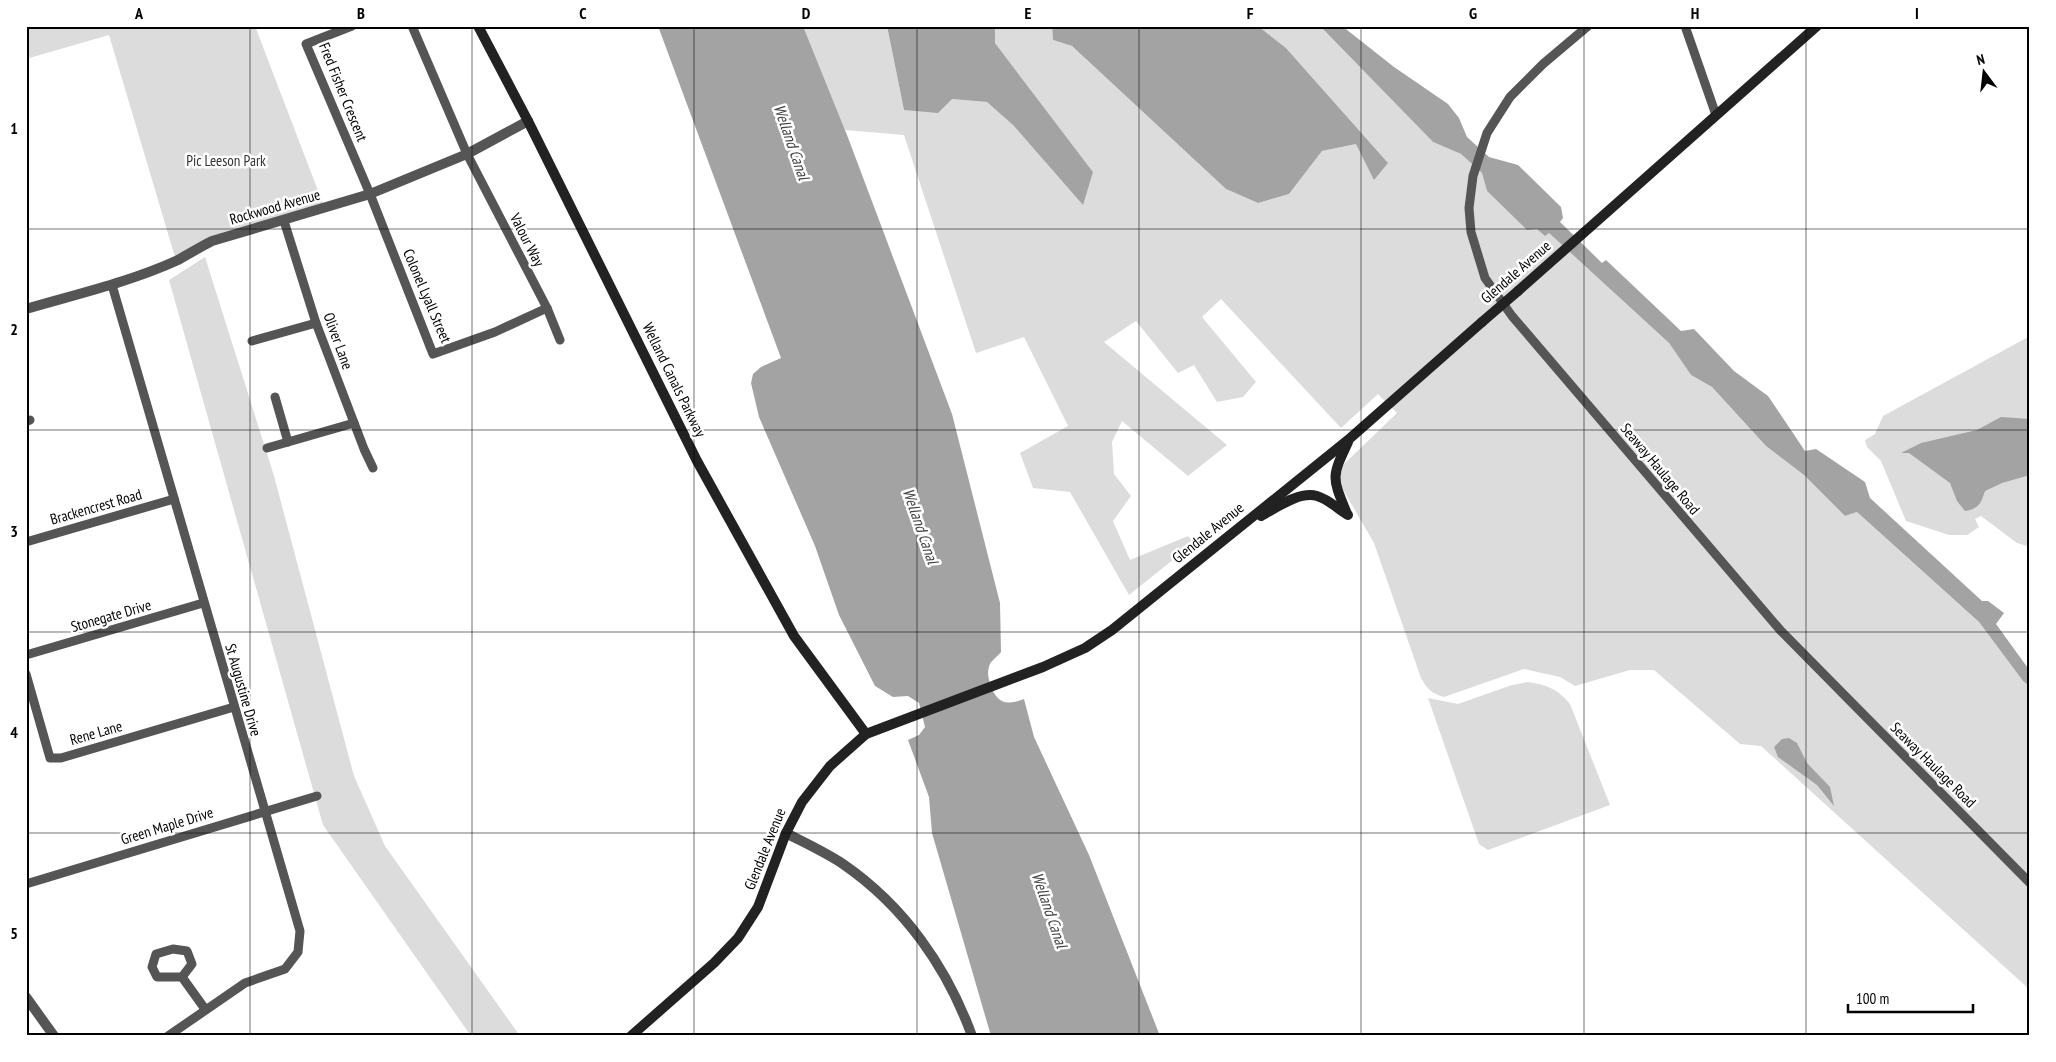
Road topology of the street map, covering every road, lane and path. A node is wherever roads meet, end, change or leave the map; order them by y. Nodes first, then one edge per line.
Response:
1 (352, 26) edge
2 (412, 26) edge
3 (478, 26) edge
4 (1588, 26) edge
5 (1685, 26) edge
6 (1817, 26) edge
7 (1716, 114) junction
8 (528, 121) junction
9 (467, 154) junction
10 (370, 194) junction
11 (284, 221) junction
12 (112, 285) junction
13 (547, 308) junction
14 (26, 309) edge
15 (316, 323) junction
16 (560, 340) dead end
17 (252, 341) dead end
18 (275, 398) dead end
19 (354, 423) junction
20 (1348, 440) junction
21 (288, 442) junction
22 (267, 448) dead end
23 (373, 468) dead end
24 (174, 499) junction
25 (1242, 526) junction
26 (26, 542) edge
27 (203, 603) junction
28 (26, 655) edge
29 (26, 674) edge
30 (234, 707) junction
31 (866, 734) junction
32 (317, 796) dead end
33 (264, 811) junction
34 (786, 833) junction
35 (2030, 883) edge
36 (26, 884) edge
37 (182, 977) junction
38 (27, 1001) edge
39 (205, 1009) junction
40 (54, 1036) edge
41 (168, 1036) edge
42 (631, 1036) edge
43 (972, 1036) edge

1 - 10 street, Fred Fisher Crescent
2 - 9 street
3 - 8 main road, Welland Canals Parkway
4 - 35 street, Seaway Haulage Road
5 - 7 street
6 - 7 main road, Glendale Avenue
7 - 20 main road, Glendale Avenue, bridge
8 - 9 street, Rockwood Avenue
8 - 31 main road, Welland Canals Parkway
9 - 10 street, Rockwood Avenue
9 - 13 street, Valour Way
10 - 11 street, Rockwood Avenue
10 - 13 street, Colonel Lyall Street
11 - 12 street, Rockwood Avenue
11 - 15 street, Oliver Lane
12 - 14 street, Rockwood Avenue
12 - 24 street, St Augustine Drive
13 - 16 street, Valour Way
15 - 17 street
15 - 19 street, Oliver Lane
18 - 21 street
19 - 21 street
19 - 23 street, Oliver Lane
20 - 25 main road, Glendale Avenue
20 - 25 main road
21 - 22 street
24 - 26 street, Brackencrest Road
24 - 27 street, St Augustine Drive
25 - 31 main road, Glendale Avenue
27 - 28 street, Stonegate Drive
27 - 30 street, St Augustine Drive
29 - 30 street, Rene Lane
30 - 33 street, St Augustine Drive
31 - 34 main road, Glendale Avenue
32 - 33 street, Green Maple Drive
33 - 36 street, Green Maple Drive
33 - 39 street, St Augustine Drive
34 - 42 main road, Glendale Avenue
34 - 43 street
37 - 37 street
37 - 39 street
38 - 40 street
39 - 41 street, St Augustine Drive

